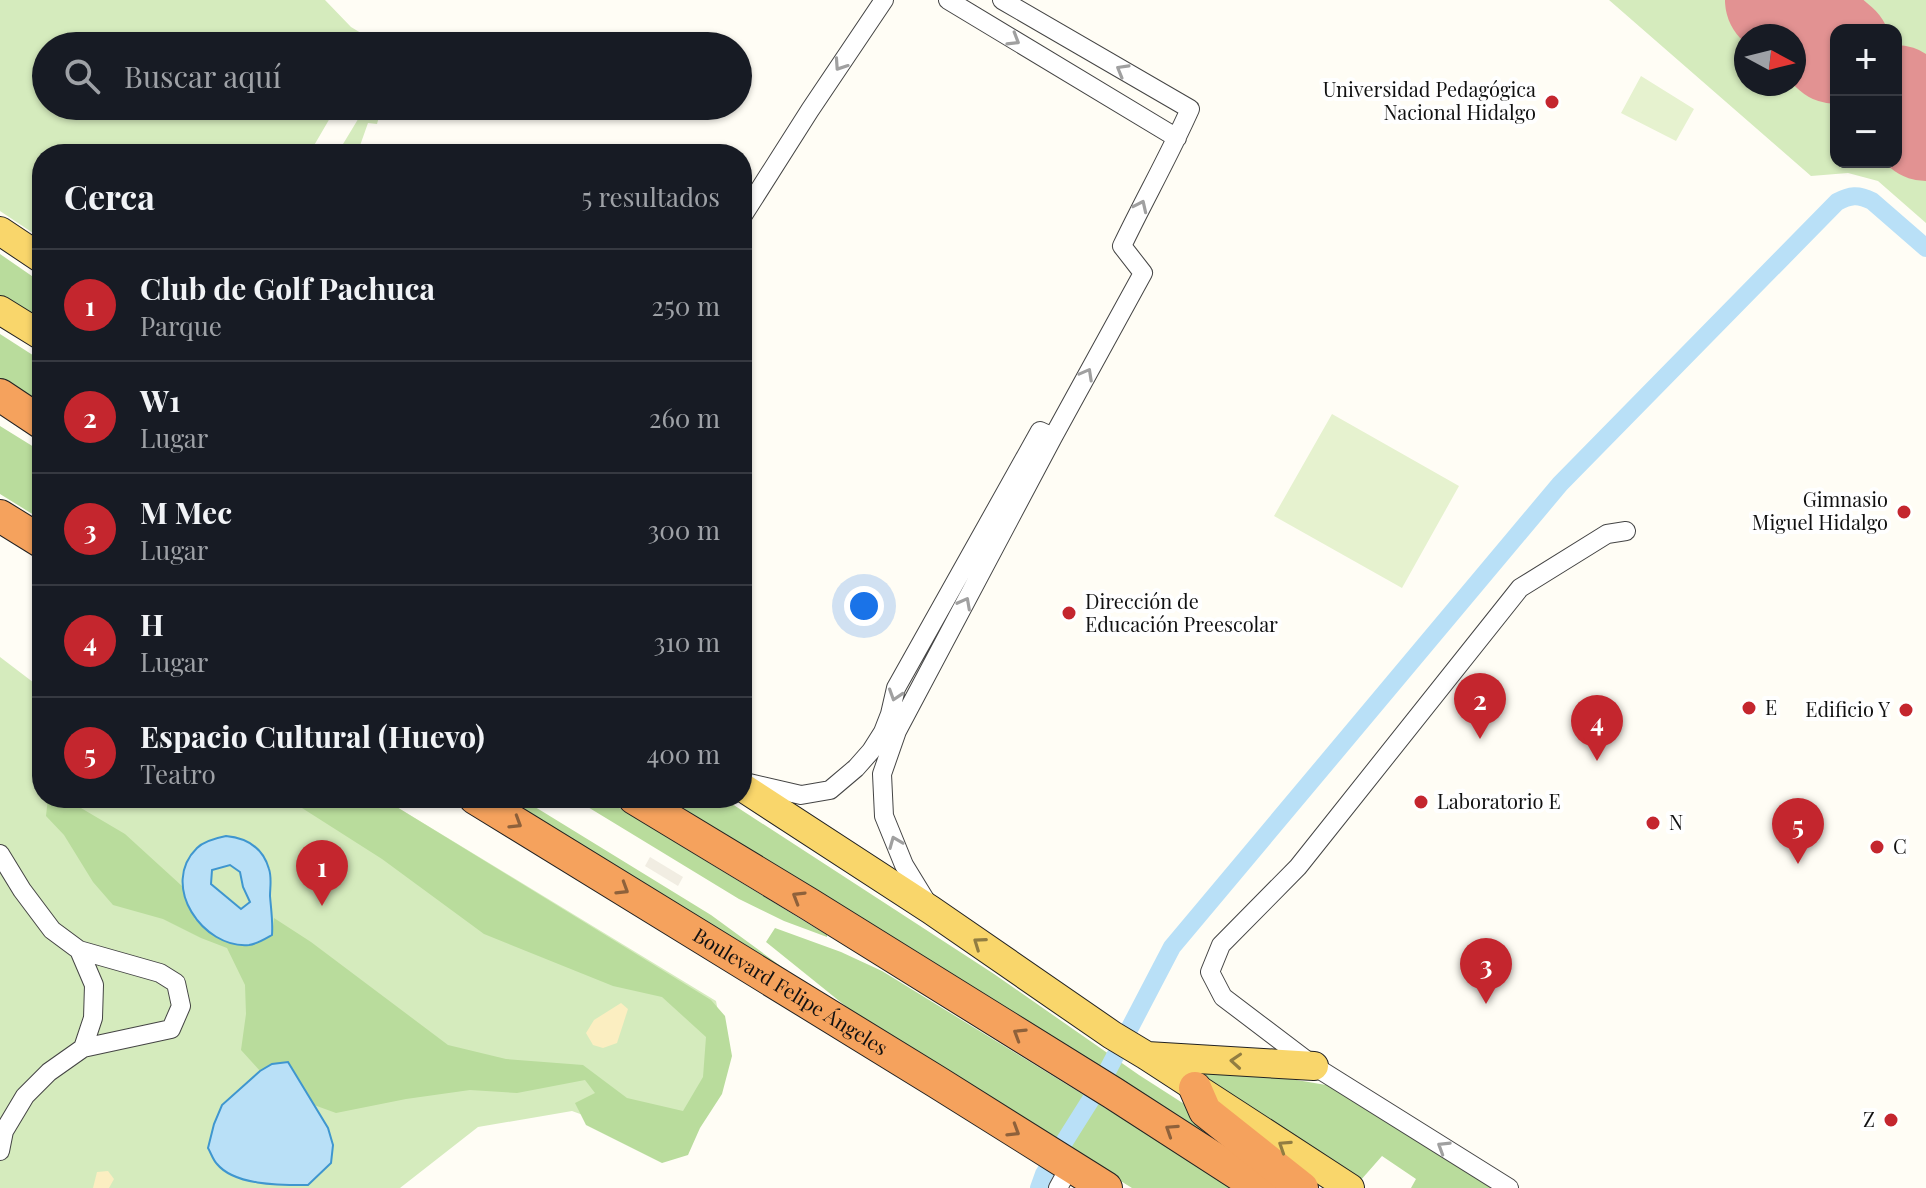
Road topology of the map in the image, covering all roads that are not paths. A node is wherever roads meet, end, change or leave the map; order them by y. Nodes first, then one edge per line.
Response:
1 (884, 0) edge
2 (948, 0) edge
3 (1002, 0) edge
4 (1177, 138) junction
5 (752, 201) edge
6 (0, 231) edge
7 (32, 252) edge
8 (0, 310) edge
9 (32, 330) edge
10 (0, 395) edge
11 (32, 416) edge
12 (1046, 434) junction
13 (0, 516) edge
14 (1626, 531) dead end
15 (32, 536) edge
16 (752, 783) edge
17 (752, 794) edge
18 (491, 808) edge
19 (651, 808) edge
20 (0, 854) edge
21 (931, 910) junction
22 (79, 950) junction
23 (83, 1048) junction
24 (1144, 1055) junction
25 (1314, 1066) junction
26 (1195, 1088) junction
27 (0, 1151) edge
28 (1059, 1167) edge
29 (1106, 1188) edge
30 (1260, 1188) edge
31 (1302, 1188) edge
32 (1350, 1188) edge
33 (1509, 1188) edge

1 -> 5 street
2 -> 4 street
4 -> 3 street
12 -> 4 street
6 - 7 main road
8 - 9 main road
10 - 11 highway
12 -> 16 street
21 -> 12 street
13 - 15 highway
14 - 25 street
17 - 21 main road
18 -> 28 highway, Boulevard Felipe Ángeles
30 -> 19 highway
20 - 22 street
24 -> 21 main road
22 - 23 street
22 - 23 street
23 - 27 street
25 -> 24 main road
24 - 26 main road
33 -> 25 street
26 - 31 highway
32 -> 26 main road
28 - 29 highway, Boulevard Felipe Ángeles

